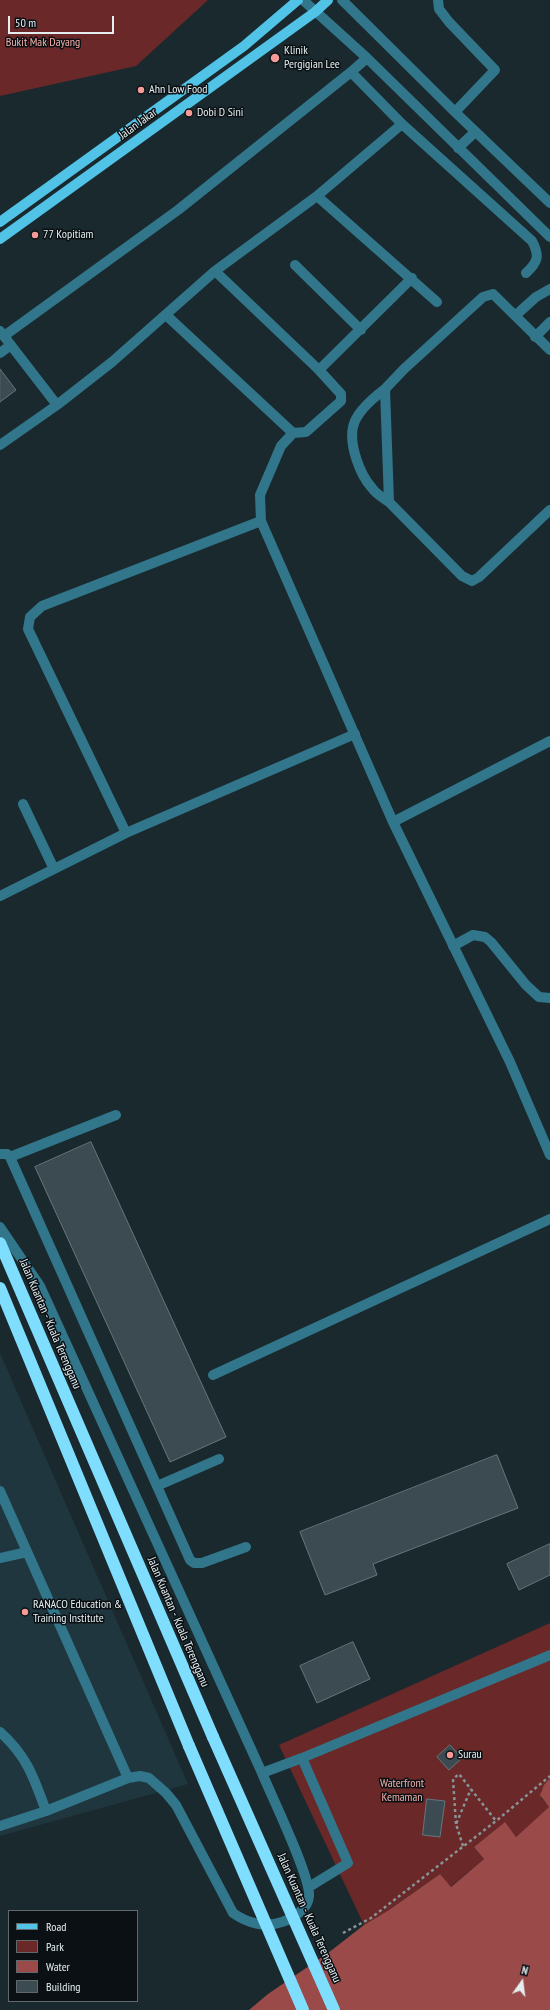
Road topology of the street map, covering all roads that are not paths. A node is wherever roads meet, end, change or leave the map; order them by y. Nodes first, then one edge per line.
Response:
1 (298, 0) edge
2 (303, 0) edge
3 (328, 0) edge
4 (342, 0) edge
5 (438, 0) edge
6 (315, 12) junction
7 (367, 58) junction
8 (351, 72) junction
9 (455, 112) junction
10 (402, 124) junction
11 (476, 132) junction
12 (458, 148) junction
13 (317, 196) junction
14 (550, 202) edge
15 (0, 222) edge
16 (550, 236) edge
17 (0, 239) edge
18 (295, 265) dead end
19 (215, 271) junction
20 (526, 273) dead end
21 (412, 278) junction
22 (550, 289) edge
23 (437, 302) dead end
24 (166, 315) junction
25 (516, 315) junction
26 (550, 322) edge
27 (361, 330) junction
28 (2, 333) edge
29 (535, 337) junction
30 (11, 345) junction
31 (550, 350) edge
32 (0, 353) edge
33 (319, 370) junction
34 (384, 389) junction
35 (57, 406) junction
36 (293, 433) junction
37 (0, 445) edge
38 (389, 502) junction
39 (550, 510) edge
40 (261, 521) junction
41 (355, 734) junction
42 (550, 741) edge
43 (23, 804) dead end
44 (393, 822) junction
45 (126, 833) junction
46 (54, 869) junction
47 (0, 896) edge
48 (453, 946) junction
49 (550, 998) edge
50 (116, 1115) dead end
51 (0, 1154) edge
52 (550, 1155) edge
53 (10, 1157) junction
54 (550, 1219) edge
55 (0, 1227) edge
56 (0, 1243) edge
57 (0, 1288) edge
58 (214, 1375) dead end
59 (219, 1459) dead end
60 (157, 1486) junction
61 (0, 1491) edge
62 (246, 1546) dead end
63 (27, 1552) junction
64 (0, 1558) edge
65 (550, 1655) edge
66 (0, 1732) edge
67 (302, 1758) junction
68 (262, 1773) junction
69 (128, 1778) junction
70 (46, 1811) junction
71 (0, 1826) edge
72 (309, 1887) junction
73 (303, 2010) edge
74 (334, 2010) edge

1 - 15 main road, Jalan Jakar
2 - 6 street
3 - 6 main road, Jalan Jakar
4 - 9 street
5 - 9 street
6 - 7 street
6 - 17 main road, Jalan Jakar
7 - 8 street
7 - 12 street
8 - 10 street
8 - 28 street
9 - 11 street
10 - 13 street
10 - 20 street
11 - 12 street
11 - 14 street
12 - 16 street
13 - 19 street
13 - 21 street
18 - 27 street
19 - 24 street
19 - 33 street
21 - 23 street
21 - 27 street
22 - 25 street
24 - 35 street
24 - 36 street
25 - 29 street
25 - 34 street
26 - 29 street
27 - 33 street
28 - 30 street
29 - 31 street
30 - 32 street
30 - 35 street
33 - 36 street
34 - 38 street
34 - 38 street
35 - 37 street
36 - 40 street
38 - 39 street
40 - 41 street
40 - 45 street
41 - 44 street
41 - 45 street
42 - 44 street
43 - 46 street
44 - 48 street
45 - 46 street
46 - 47 street
48 - 49 street
48 - 52 street
50 - 53 street
51 - 53 street
53 - 60 street
54 - 58 street
55 - 68 street
56 - 74 highway, Jalan Kuantan - Kuala Terengganu, bridge
57 - 73 highway, bridge
59 - 60 street
60 - 62 street
61 - 63 street
63 - 64 street
63 - 69 street
65 - 67 street
66 - 70 street
67 - 68 street
67 - 72 street
68 - 72 street
69 - 70 street
69 - 72 street
70 - 71 street

